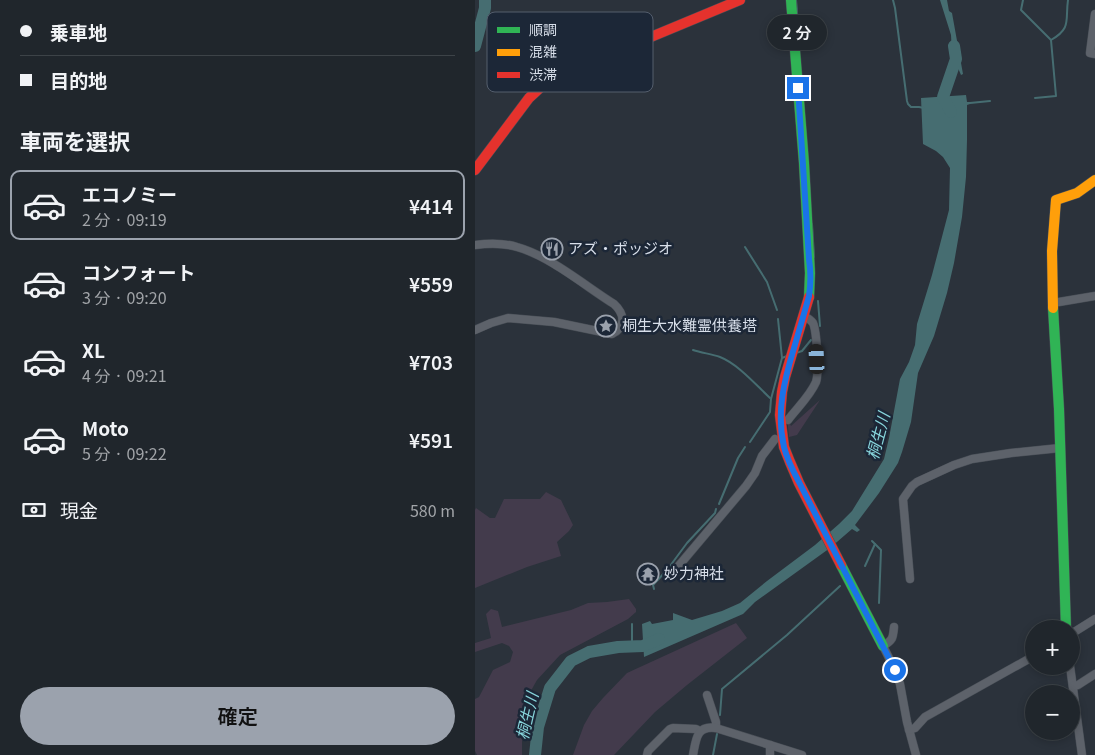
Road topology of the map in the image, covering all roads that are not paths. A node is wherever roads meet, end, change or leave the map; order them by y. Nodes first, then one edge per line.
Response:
1 (740, 0) edge
2 (791, 0) edge
3 (1095, 14) edge
4 (653, 36) edge
5 (1095, 54) edge
6 (536, 92) edge
7 (475, 169) edge
8 (1095, 180) edge
9 (475, 245) edge
10 (1095, 296) edge
11 (1053, 303) junction
12 (804, 316) junction
13 (475, 330) edge
14 (788, 420) dead end
15 (775, 439) dead end
16 (1060, 448) junction
17 (674, 571) dead end
18 (910, 579) dead end
19 (1095, 619) edge
20 (1066, 620) edge
21 (894, 627) dead end
22 (1080, 628) edge
23 (883, 646) junction
24 (1025, 661) edge
25 (1095, 674) edge
26 (1078, 685) edge
27 (707, 695) dead end
28 (715, 728) junction
29 (909, 730) junction
30 (700, 731) junction
31 (1079, 740) edge
32 (770, 745) junction
33 (647, 755) edge
34 (693, 755) edge
35 (770, 755) edge
36 (802, 755) edge
37 (916, 755) edge
38 (1081, 755) edge

1 - 4 street
2 - 12 street
3 - 5 street
6 - 7 street
8 - 11 street
9 - 13 street
10 - 11 street
11 - 16 street
12 - 14 street
12 - 23 street
15 - 17 street
16 - 18 street
16 - 20 street
19 - 22 street
21 - 23 street
23 - 29 street
24 - 29 street
25 - 26 street
27 - 28 street
28 - 30 street
28 - 32 street
29 - 37 street
30 - 33 street
30 - 34 street
31 - 38 street
32 - 35 street
32 - 36 street

